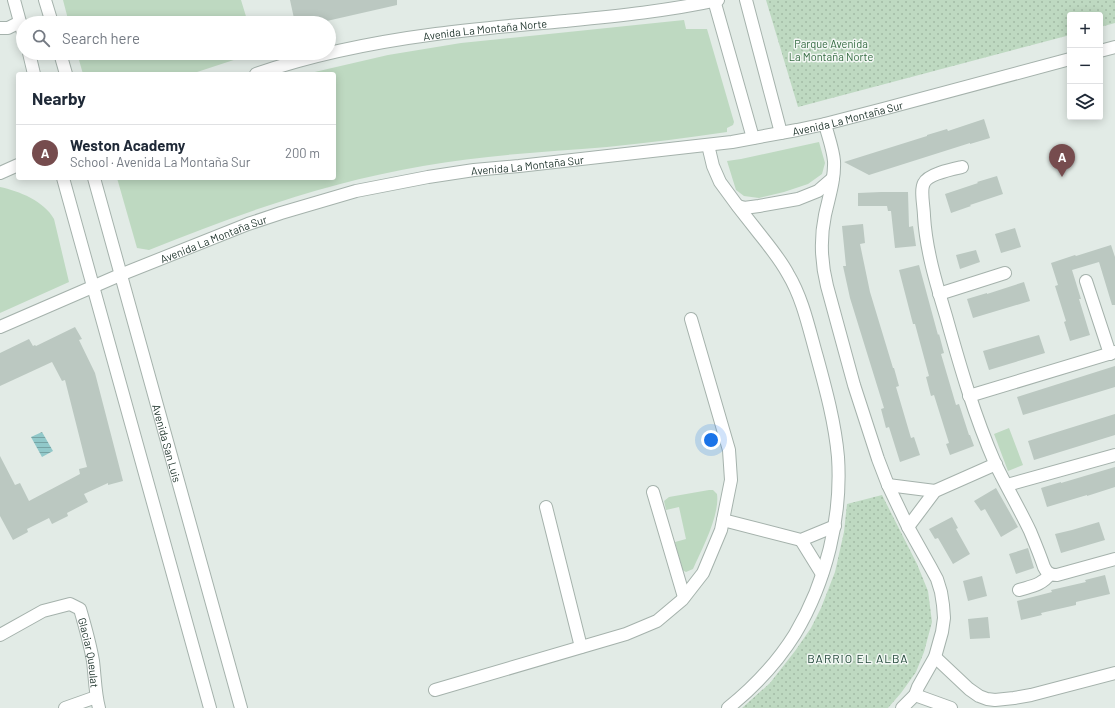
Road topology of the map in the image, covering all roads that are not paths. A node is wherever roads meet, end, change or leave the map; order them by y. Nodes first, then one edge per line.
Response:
1 (14, 0) edge
2 (45, 0) edge
3 (715, 0) edge
4 (746, 0) edge
5 (19, 16) edge
6 (50, 16) edge
7 (16, 27) edge
8 (0, 28) edge
9 (1115, 47) edge
10 (1103, 50) edge
11 (336, 52) edge
12 (31, 60) edge
13 (62, 60) edge
14 (306, 60) edge
15 (1067, 60) edge
16 (34, 72) edge
17 (65, 72) edge
18 (263, 72) edge
19 (825, 124) junction
20 (782, 133) junction
21 (753, 138) junction
22 (708, 145) junction
23 (16, 166) edge
24 (962, 167) dead end
25 (0, 173) edge
26 (833, 178) junction
27 (64, 180) edge
28 (95, 180) edge
29 (738, 206) junction
30 (1005, 273) dead end
31 (120, 275) junction
32 (1086, 281) dead end
33 (94, 286) junction
34 (939, 294) junction
35 (691, 319) dead end
36 (0, 327) edge
37 (1112, 353) edge
38 (969, 396) junction
39 (1115, 455) edge
40 (996, 464) junction
41 (888, 485) junction
42 (1007, 485) junction
43 (653, 492) dead end
44 (936, 492) junction
45 (546, 507) dead end
46 (723, 520) junction
47 (835, 526) junction
48 (908, 527) junction
49 (801, 540) junction
50 (1115, 559) edge
51 (822, 574) junction
52 (1050, 574) junction
53 (1019, 590) dead end
54 (684, 597) junction
55 (0, 635) edge
56 (581, 648) junction
57 (936, 657) junction
58 (1115, 673) edge
59 (435, 690) dead end
60 (915, 695) junction
61 (98, 702) edge
62 (65, 708) edge
63 (210, 708) edge
64 (241, 708) edge
65 (728, 708) edge
66 (902, 708) edge
67 (951, 708) edge

1 - 5 street
2 - 6 street
3 - 11 street, Avenida La Montaña Norte
3 - 21 street
4 - 20 street
7 - 8 street
9 - 10 street
12 - 16 street
13 - 17 street
14 - 18 street, Avenida La Montaña Norte
15 - 19 street, Avenida La Montaña Sur
19 - 20 street, Avenida La Montaña Sur
19 - 26 street
20 - 21 street, Avenida La Montaña Sur
21 - 22 street, Avenida La Montaña Sur
22 - 29 street
22 - 31 street, Avenida La Montaña Sur
23 - 25 street
24 - 34 street
26 - 29 street
26 - 41 street
27 - 33 street
28 - 31 street, Avenida San Luis
29 - 47 street
30 - 34 street
31 - 33 street, Avenida La Montaña Sur
31 - 64 street, Avenida San Luis
32 - 37 street
33 - 36 street, Avenida La Montaña Sur
33 - 63 street
34 - 38 street
35 - 46 street
37 - 38 street
38 - 40 street
39 - 42 street
40 - 42 street
40 - 44 street
41 - 44 street
41 - 48 street
42 - 52 street
43 - 54 street
44 - 48 street
45 - 56 street
46 - 49 street
46 - 54 street
47 - 49 street
47 - 51 street
48 - 57 street
49 - 51 street
50 - 52 street
51 - 65 street
52 - 53 street
54 - 56 street
55 - 61 street, Glaciar Queulat
56 - 59 street
57 - 58 street
57 - 60 street
60 - 66 street
60 - 67 street
61 - 62 street

